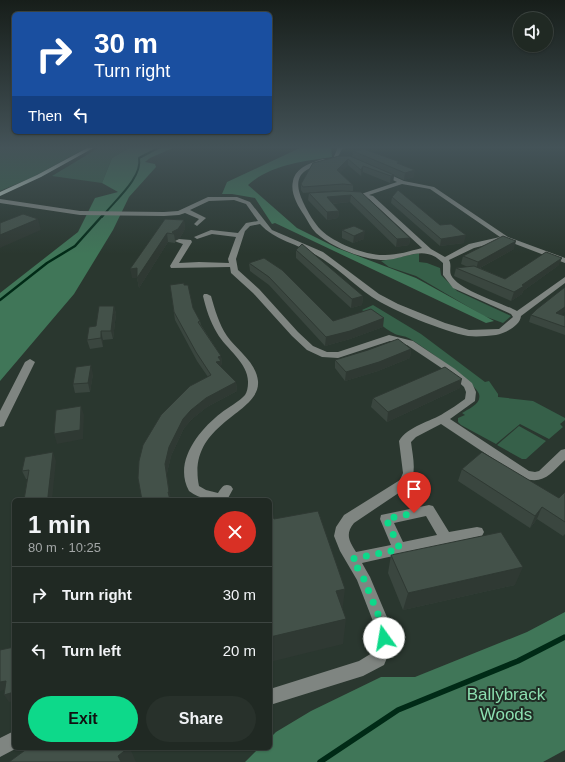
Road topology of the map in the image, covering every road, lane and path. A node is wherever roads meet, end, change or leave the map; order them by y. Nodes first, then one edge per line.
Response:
1 (25, 183) edge
2 (295, 183) edge
3 (400, 183) edge
4 (405, 183) edge
5 (0, 194) edge
6 (343, 194) edge
7 (363, 195) junction
8 (0, 201) edge
9 (186, 211) junction
10 (262, 222) junction
11 (197, 224) dead end
12 (240, 235) junction
13 (506, 238) junction
14 (179, 241) dead end
15 (188, 242) junction
16 (428, 250) junction
17 (444, 260) junction
18 (565, 261) edge
19 (233, 264) junction
20 (565, 279) edge
21 (207, 296) dead end
22 (517, 314) junction
23 (30, 362) dead end
24 (442, 419) junction
25 (0, 423) edge
26 (565, 453) edge
27 (223, 496) edge
28 (477, 532) dead end
29 (446, 539) junction
30 (400, 549) junction
31 (352, 559) junction
32 (272, 696) edge
33 (12, 741) edge
34 (0, 748) edge

1 - 5 main road
2 - 16 street
3 - 7 street
4 - 13 street
6 - 7 street
7 - 16 street
8 - 9 street
9 - 10 street
9 - 11 street
10 - 12 street
10 - 22 street
12 - 15 street
12 - 19 street
13 - 17 street
13 - 18 street
14 - 15 street
15 - 19 street
16 - 17 street
17 - 22 street
19 - 24 street
20 - 22 street
21 - 27 street
23 - 25 street
24 - 26 street
24 - 31 street
28 - 29 street
29 - 30 street
29 - 30 street
30 - 31 street
31 - 32 street
33 - 34 street

